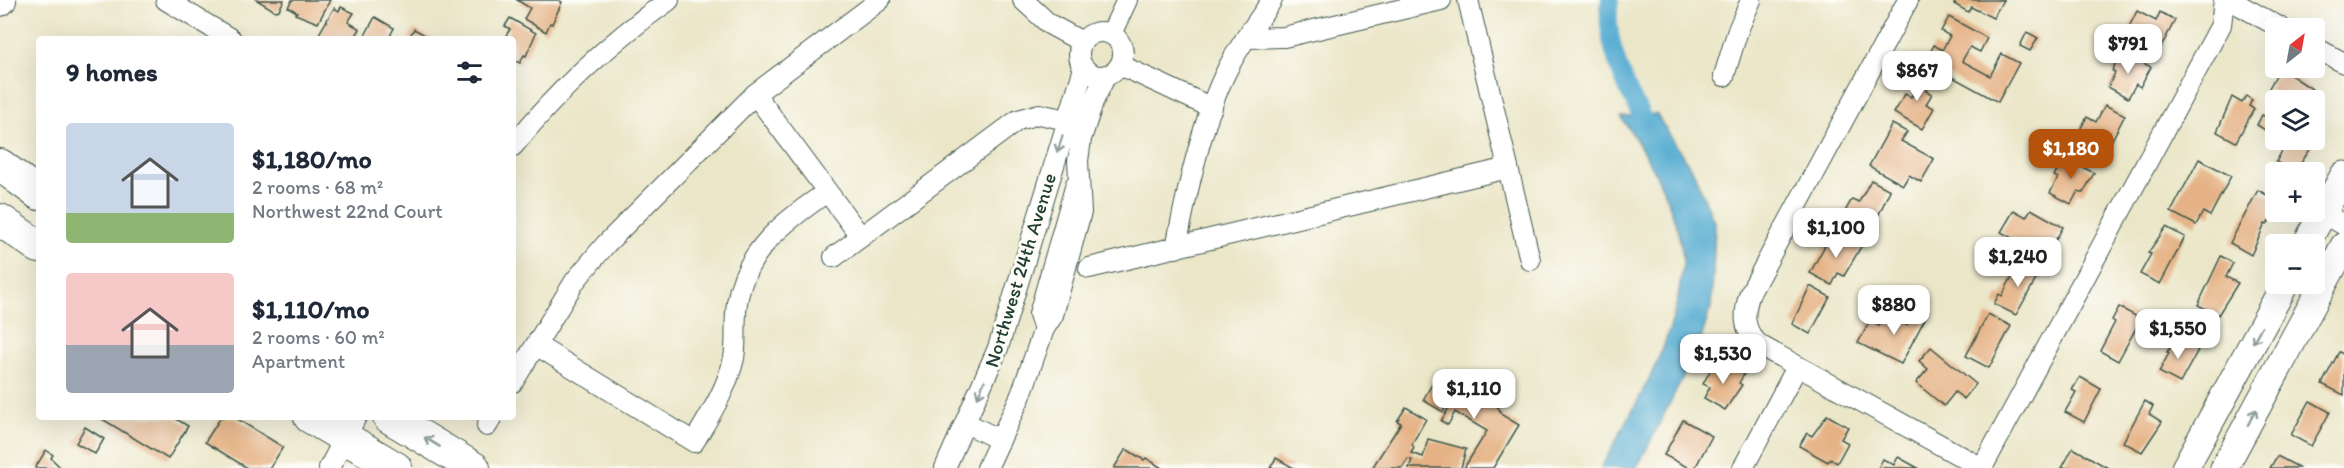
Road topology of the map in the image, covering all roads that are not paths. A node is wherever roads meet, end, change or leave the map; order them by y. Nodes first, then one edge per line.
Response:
1 (166, 0) edge
2 (669, 0) edge
3 (880, 0) edge
4 (1023, 0) edge
5 (1127, 0) edge
6 (1272, 0) edge
7 (1441, 0) edge
8 (1468, 0) edge
9 (1751, 0) edge
10 (1908, 0) edge
11 (2224, 0) edge
12 (2230, 0) edge
13 (2265, 19) edge
14 (1110, 34) junction
15 (226, 36) edge
16 (1246, 38) junction
17 (1082, 42) junction
18 (2325, 53) edge
19 (2344, 63) edge
20 (1084, 68) junction
21 (1113, 70) junction
22 (1724, 76) dead end
23 (755, 94) junction
24 (1212, 108) junction
25 (1067, 120) junction
26 (516, 143) edge
27 (0, 165) edge
28 (1508, 168) junction
29 (2344, 175) edge
30 (1078, 176) junction
31 (36, 192) edge
32 (827, 192) junction
33 (1040, 208) junction
34 (1066, 216) junction
35 (2334, 219) edge
36 (0, 220) edge
37 (2317, 234) edge
38 (861, 237) junction
39 (36, 245) edge
40 (2344, 246) edge
41 (1176, 248) junction
42 (834, 257) dead end
43 (1530, 260) dead end
44 (1089, 268) dead end
45 (2280, 294) edge
46 (1044, 329) junction
47 (536, 345) junction
48 (1797, 367) junction
49 (516, 377) edge
50 (321, 420) edge
51 (394, 420) edge
52 (966, 423) junction
53 (351, 428) edge
54 (1000, 440) junction
55 (1973, 466) edge
56 (329, 468) edge
57 (396, 468) edge
58 (474, 468) edge
59 (945, 468) edge
60 (987, 468) edge
61 (1743, 468) edge
62 (2185, 468) edge
63 (2224, 468) edge

1 - 15 street
2 - 26 street
3 - 23 street
4 - 17 street
5 - 14 street
6 - 16 street
7 - 16 street
8 - 28 street
9 - 22 street
10 - 48 street
11 - 55 street
12 - 13 street
14 - 17 street
14 - 21 street
16 - 24 street
17 - 20 street
18 - 19 street
20 - 21 street
20 - 25 street, Northwest 24th Avenue
21 - 24 street
21 - 30 street, Northwest 24th Avenue
23 - 32 street
23 - 47 street
24 - 41 street
25 -> 33 street, Northwest 24th Avenue
25 - 38 street
27 - 31 highway
28 - 41 street
28 - 43 street
29 - 35 main road
30 - 34 street, Northwest 24th Avenue
30 - 46 street, Northwest 24th Avenue
32 - 38 street
32 - 47 street
33 - 34 street
33 -> 52 street, Northwest 24th Avenue
34 - 46 street, Northwest 24th Avenue
35 - 37 main road
36 - 39 highway
38 - 42 street
63 -> 40 main road
41 - 44 street
45 -> 62 main road
46 - 54 street, Northwest 24th Avenue
47 - 49 street
48 - 55 street
48 - 61 street
50 - 53 highway
58 -> 51 highway
52 - 54 street
52 - 59 street, Northwest 24th Avenue
53 - 56 street
53 - 57 highway
54 - 60 street, Northwest 24th Avenue

